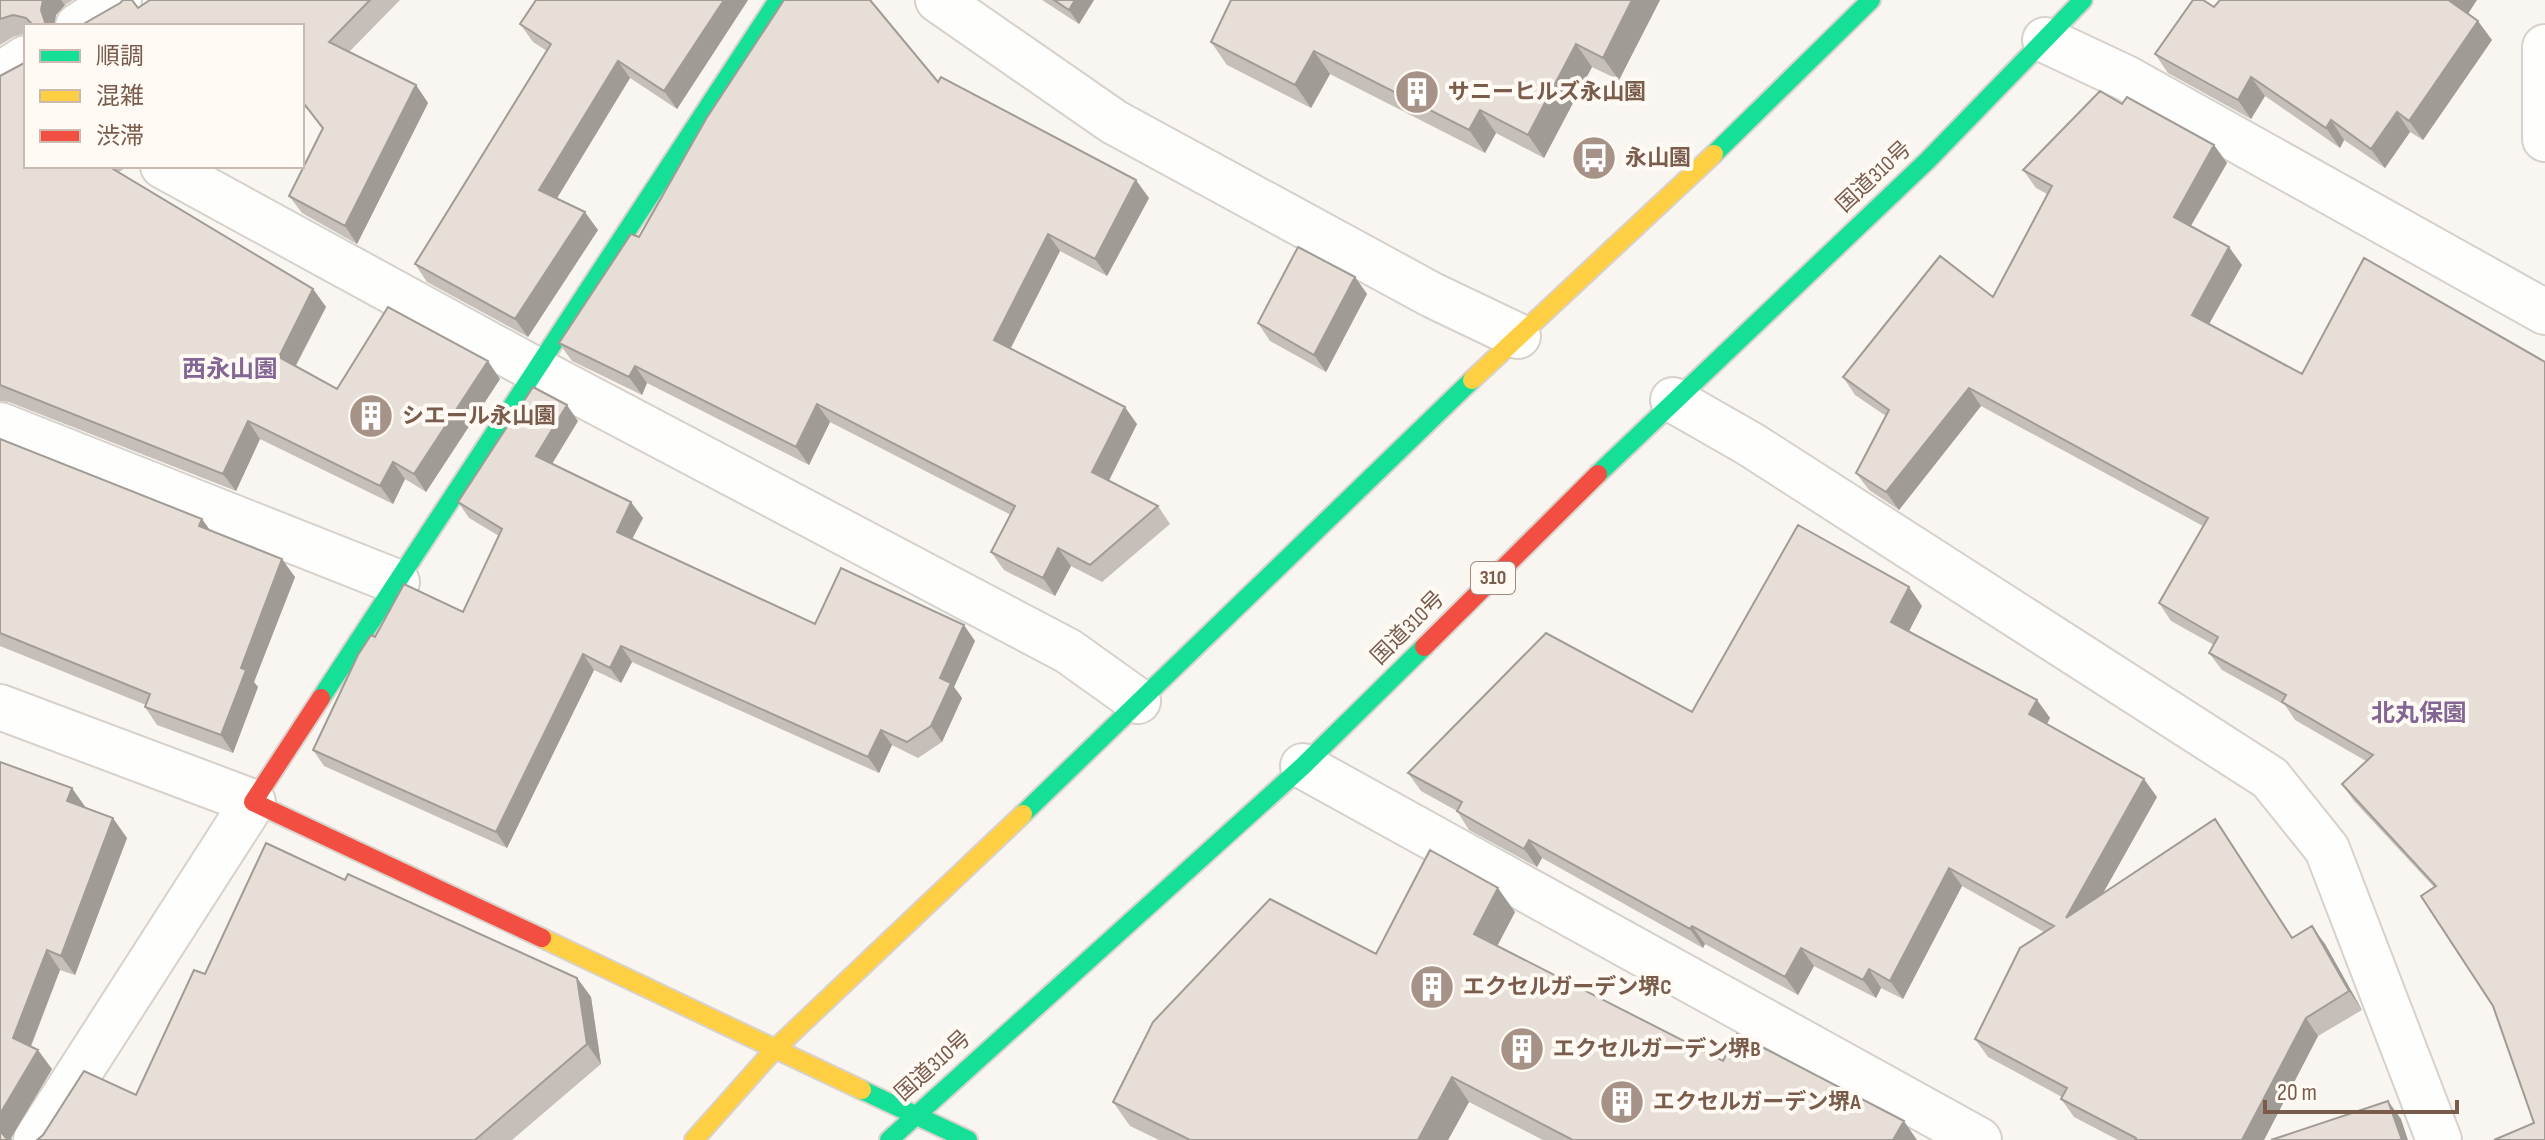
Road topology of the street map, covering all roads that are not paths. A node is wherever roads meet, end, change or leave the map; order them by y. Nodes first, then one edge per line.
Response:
1 (119, 0) edge
2 (778, 0) edge
3 (938, 0) edge
4 (1871, 0) edge
5 (2083, 0) edge
6 (81, 24) edge
7 (2045, 40) junction
8 (2545, 47) edge
9 (24, 59) edge
10 (0, 76) edge
11 (24, 90) edge
12 (2545, 139) edge
13 (167, 168) edge
14 (2545, 312) edge
15 (1518, 336) junction
16 (536, 370) junction
17 (1673, 400) junction
18 (0, 425) edge
19 (397, 582) junction
20 (1138, 701) junction
21 (0, 707) edge
22 (1303, 766) junction
23 (253, 802) junction
24 (774, 1050) junction
25 (913, 1115) junction
26 (36, 1140) edge
27 (694, 1140) edge
28 (889, 1140) edge
29 (968, 1140) edge
30 (1979, 1140) edge
31 (2439, 1140) edge

1 - 6 street
2 - 16 main road
3 - 15 street
4 - 15 main road
5 - 7 main road, 国道310号 / 310
7 - 14 street
7 - 17 main road, 国道310号 / 310
8 - 12 street
9 - 10 street
10 - 11 street
13 - 16 street
15 - 20 main road
16 - 19 main road
16 - 20 street
17 - 22 main road, 国道310号 / 310
17 - 31 street
18 - 19 street
19 - 23 main road
20 - 24 main road
21 - 23 street
22 - 25 main road, 国道310号 / 310
22 - 30 street
23 - 24 main road
23 - 26 street
24 - 25 main road
24 - 27 main road
25 - 28 main road, 国道310号 / 310
25 - 29 main road

